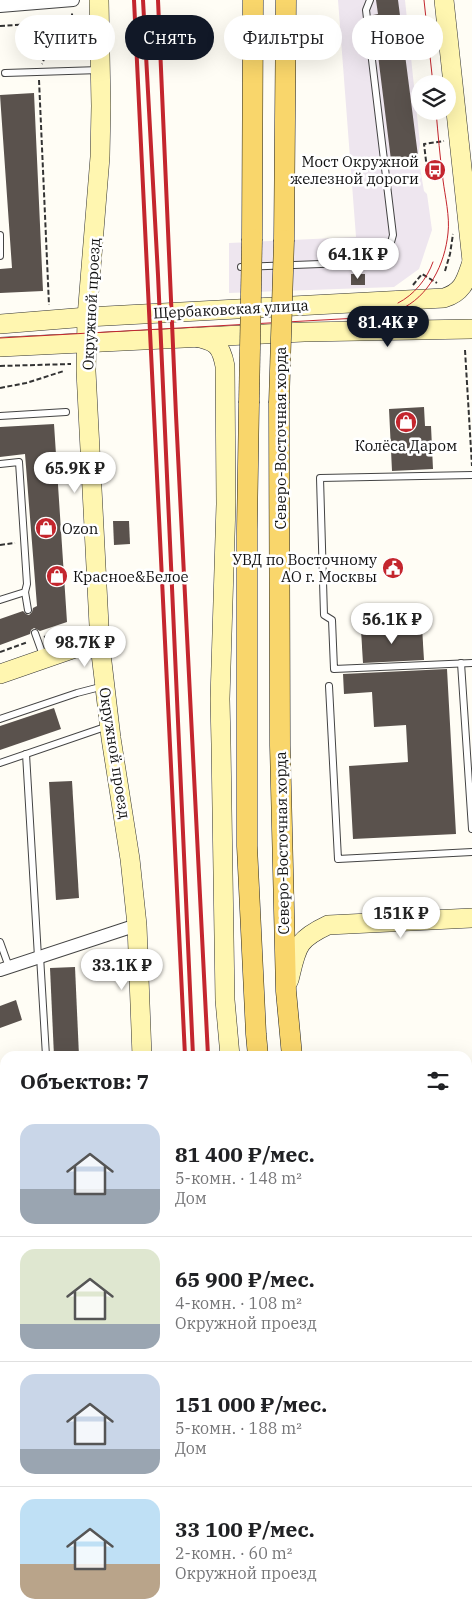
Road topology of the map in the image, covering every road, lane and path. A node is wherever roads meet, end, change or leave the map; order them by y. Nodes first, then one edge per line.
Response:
1 (72, 0) edge
2 (99, 0) edge
3 (253, 0) edge
4 (286, 0) edge
5 (370, 0) edge
6 (444, 0) edge
7 (0, 6) edge
8 (15, 25) edge
9 (0, 26) edge
10 (43, 60) edge
11 (101, 70) junction
12 (38, 72) junction
13 (5, 73) dead end
14 (444, 141) dead end
15 (427, 169) dead end
16 (454, 231) dead end
17 (0, 235) edge
18 (0, 256) edge
19 (472, 261) edge
20 (241, 267) dead end
21 (445, 271) dead end
22 (422, 274) dead end
23 (441, 285) dead end
24 (49, 307) dead end
25 (87, 317) junction
26 (0, 324) edge
27 (472, 329) edge
28 (195, 337) junction
29 (85, 342) junction
30 (0, 347) edge
31 (465, 350) dead end
32 (64, 358) dead end
33 (64, 364) junction
34 (71, 364) dead end
35 (0, 366) edge
36 (64, 371) dead end
37 (0, 388) edge
38 (66, 412) dead end
39 (0, 416) edge
40 (0, 464) edge
41 (472, 474) edge
42 (24, 542) junction
43 (0, 546) edge
44 (25, 592) junction
45 (0, 600) edge
46 (28, 610) dead end
47 (35, 633) dead end
48 (100, 646) junction
49 (45, 659) junction
50 (460, 663) junction
51 (472, 663) edge
52 (0, 674) edge
53 (104, 686) junction
54 (329, 686) dead end
55 (0, 719) edge
56 (109, 726) junction
57 (26, 754) junction
58 (0, 763) edge
59 (472, 829) edge
60 (472, 852) edge
61 (472, 918) edge
62 (137, 925) junction
63 (0, 942) edge
64 (39, 956) junction
65 (4, 968) edge
66 (286, 991) junction
67 (46, 1051) edge
68 (142, 1051) edge
69 (230, 1051) edge
70 (258, 1051) edge
71 (292, 1051) edge

1 - 7 street
2 - 11 main road, Окружной проезд
3 - 70 main road, Северо-Восточная хорда, bridge
4 - 66 main road, Северо-Восточная хорда, bridge
5 - 20 lane
6 - 19 main road
8 - 9 path
10 - 12 path
11 - 12 lane
11 - 25 main road, Окружной проезд
12 - 13 lane
12 - 24 path
14 - 15 path
16 - 21 path
17 - 18 lane
19 - 25 main road, Щербаковская улица
22 - 23 path
25 - 26 main road, Щербаковская улица
25 - 29 main road, Окружной проезд
27 - 28 main road, Щербаковская улица
28 - 29 main road, Щербаковская улица
28 - 69 main road
29 - 30 main road, Щербаковская улица
29 - 48 main road, Окружной проезд
31 - 41 path
32 - 33 path
33 - 34 path
33 - 35 path
36 - 37 path
38 - 39 lane
40 - 42 lane
41 - 50 lane
42 - 43 path
42 - 44 lane
44 - 45 lane
44 - 46 lane
47 - 49 lane
48 - 49 main road
48 - 53 main road, Окружной проезд
49 - 52 main road
50 - 51 lane
50 - 59 lane
53 - 55 lane
53 - 56 main road, Окружной проезд
54 - 60 lane
56 - 57 lane
56 - 62 main road, Окружной проезд
57 - 58 lane
57 - 64 lane
61 - 66 main road
62 - 64 street
62 - 68 main road, Окружной проезд
63 - 65 lane
64 - 65 street
64 - 67 lane
66 - 71 main road, Северо-Восточная хорда

